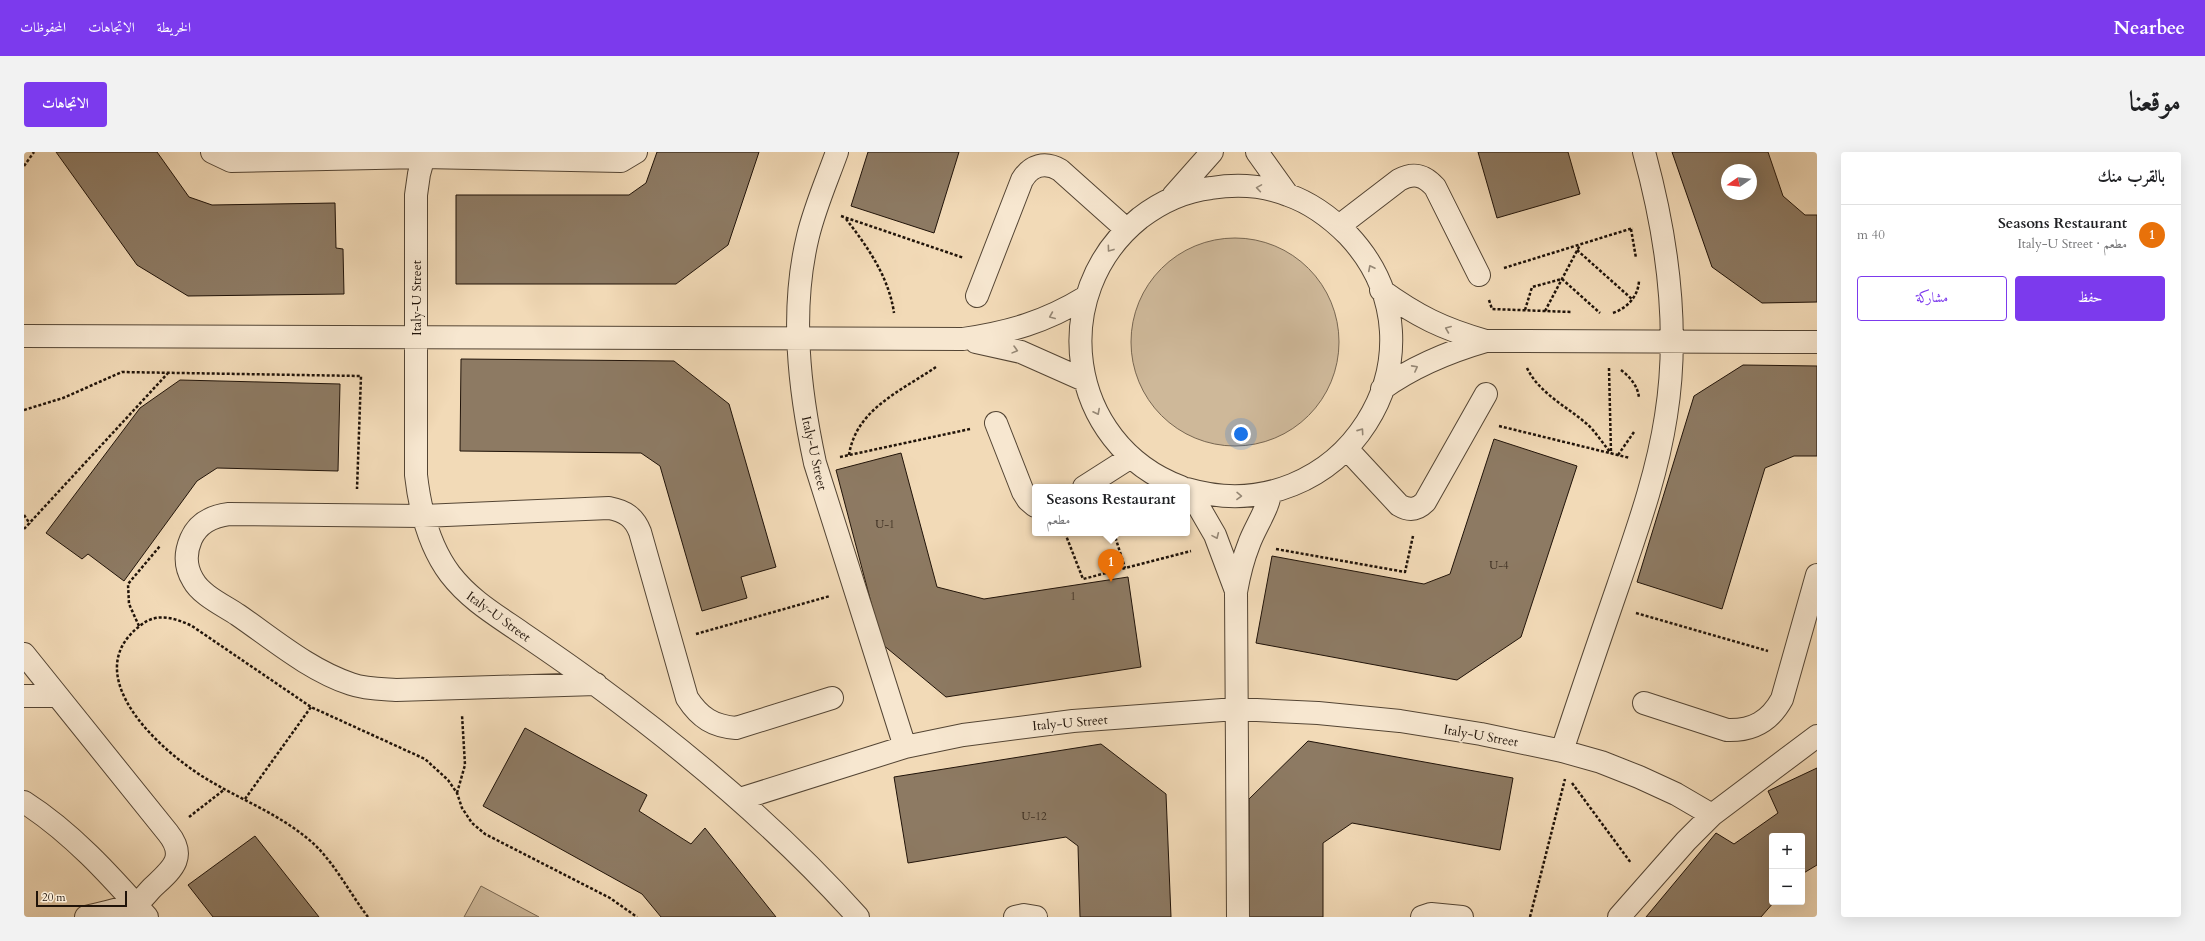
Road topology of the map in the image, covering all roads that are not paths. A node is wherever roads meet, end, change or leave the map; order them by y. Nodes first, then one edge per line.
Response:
1 (212, 152) edge
2 (636, 152) edge
3 (837, 152) edge
4 (1212, 152) edge
5 (1258, 152) edge
6 (1644, 152) edge
7 (424, 155) edge
8 (1287, 194) junction
9 (1170, 199) junction
10 (1339, 226) junction
11 (1126, 229) junction
12 (1479, 275) road end
13 (1381, 290) junction
14 (976, 296) dead end
15 (1086, 297) junction
16 (24, 336) edge
17 (416, 338) junction
18 (798, 339) junction
19 (963, 339) junction
20 (1486, 341) junction
21 (1671, 342) junction
22 (1817, 342) edge
23 (1084, 380) junction
24 (1382, 389) junction
25 (1486, 394) dead end
26 (996, 423) road end
27 (1347, 449) junction
28 (1131, 457) junction
29 (1089, 484) edge
30 (1175, 484) edge
31 (1190, 490) edge
32 (1270, 492) junction
33 (1190, 494) edge
34 (1032, 503) edge
35 (423, 516) junction
36 (1817, 575) edge
37 (1236, 592) junction
38 (24, 654) edge
39 (596, 684) junction
40 (24, 696) edge
41 (56, 696) junction
42 (832, 698) dead end
43 (1644, 703) dead end
44 (1236, 709) junction
45 (1817, 736) edge
46 (905, 747) junction
47 (1562, 751) junction
48 (740, 799) junction
49 (24, 802) edge
50 (1712, 816) junction
51 (141, 910) edge
52 (86, 917) edge
53 (858, 917) edge
54 (1015, 917) edge
55 (1036, 917) edge
56 (1238, 917) edge
57 (1422, 917) edge
58 (1462, 917) edge
59 (1620, 917) edge

1 - 7 street
2 - 7 street
3 - 18 street, Italy-U Street
4 - 9 street
5 - 8 street
6 - 21 street
7 - 17 street, Italy-U Street
8 -> 9 street
8 - 10 street
9 - 11 street
10 - 12 street
13 -> 10 street
11 - 14 street
11 -> 15 street
20 -> 13 street
13 - 24 street
15 -> 19 street
15 - 23 street
16 - 17 street
17 - 18 street
17 - 35 street, Italy-U Street
18 - 19 street
18 - 46 street, Italy-U Street
19 -> 23 street
20 - 21 street
24 -> 20 street
21 - 22 street
21 - 47 street
23 -> 28 street
27 -> 24 street
25 - 27 street
26 - 34 street
27 - 32 street
28 - 29 street
28 - 30 street
31 -> 32 street
32 - 37 street
33 -> 37 street
35 - 39 street, Italy-U Street
35 - 39 street
35 - 42 street
36 - 43 street
37 - 44 street
38 - 41 street
39 - 48 street, Italy-U Street
40 - 41 street
41 - 51 street
44 - 46 street, Italy-U Street
44 - 47 street, Italy-U Street
44 - 56 street
45 - 50 street
46 - 48 street, Italy-U Street
47 - 50 street, Italy-U Street
48 - 53 street, Italy-U Street
49 - 51 street
50 - 59 street
51 - 52 street
54 - 55 street
57 - 58 street

